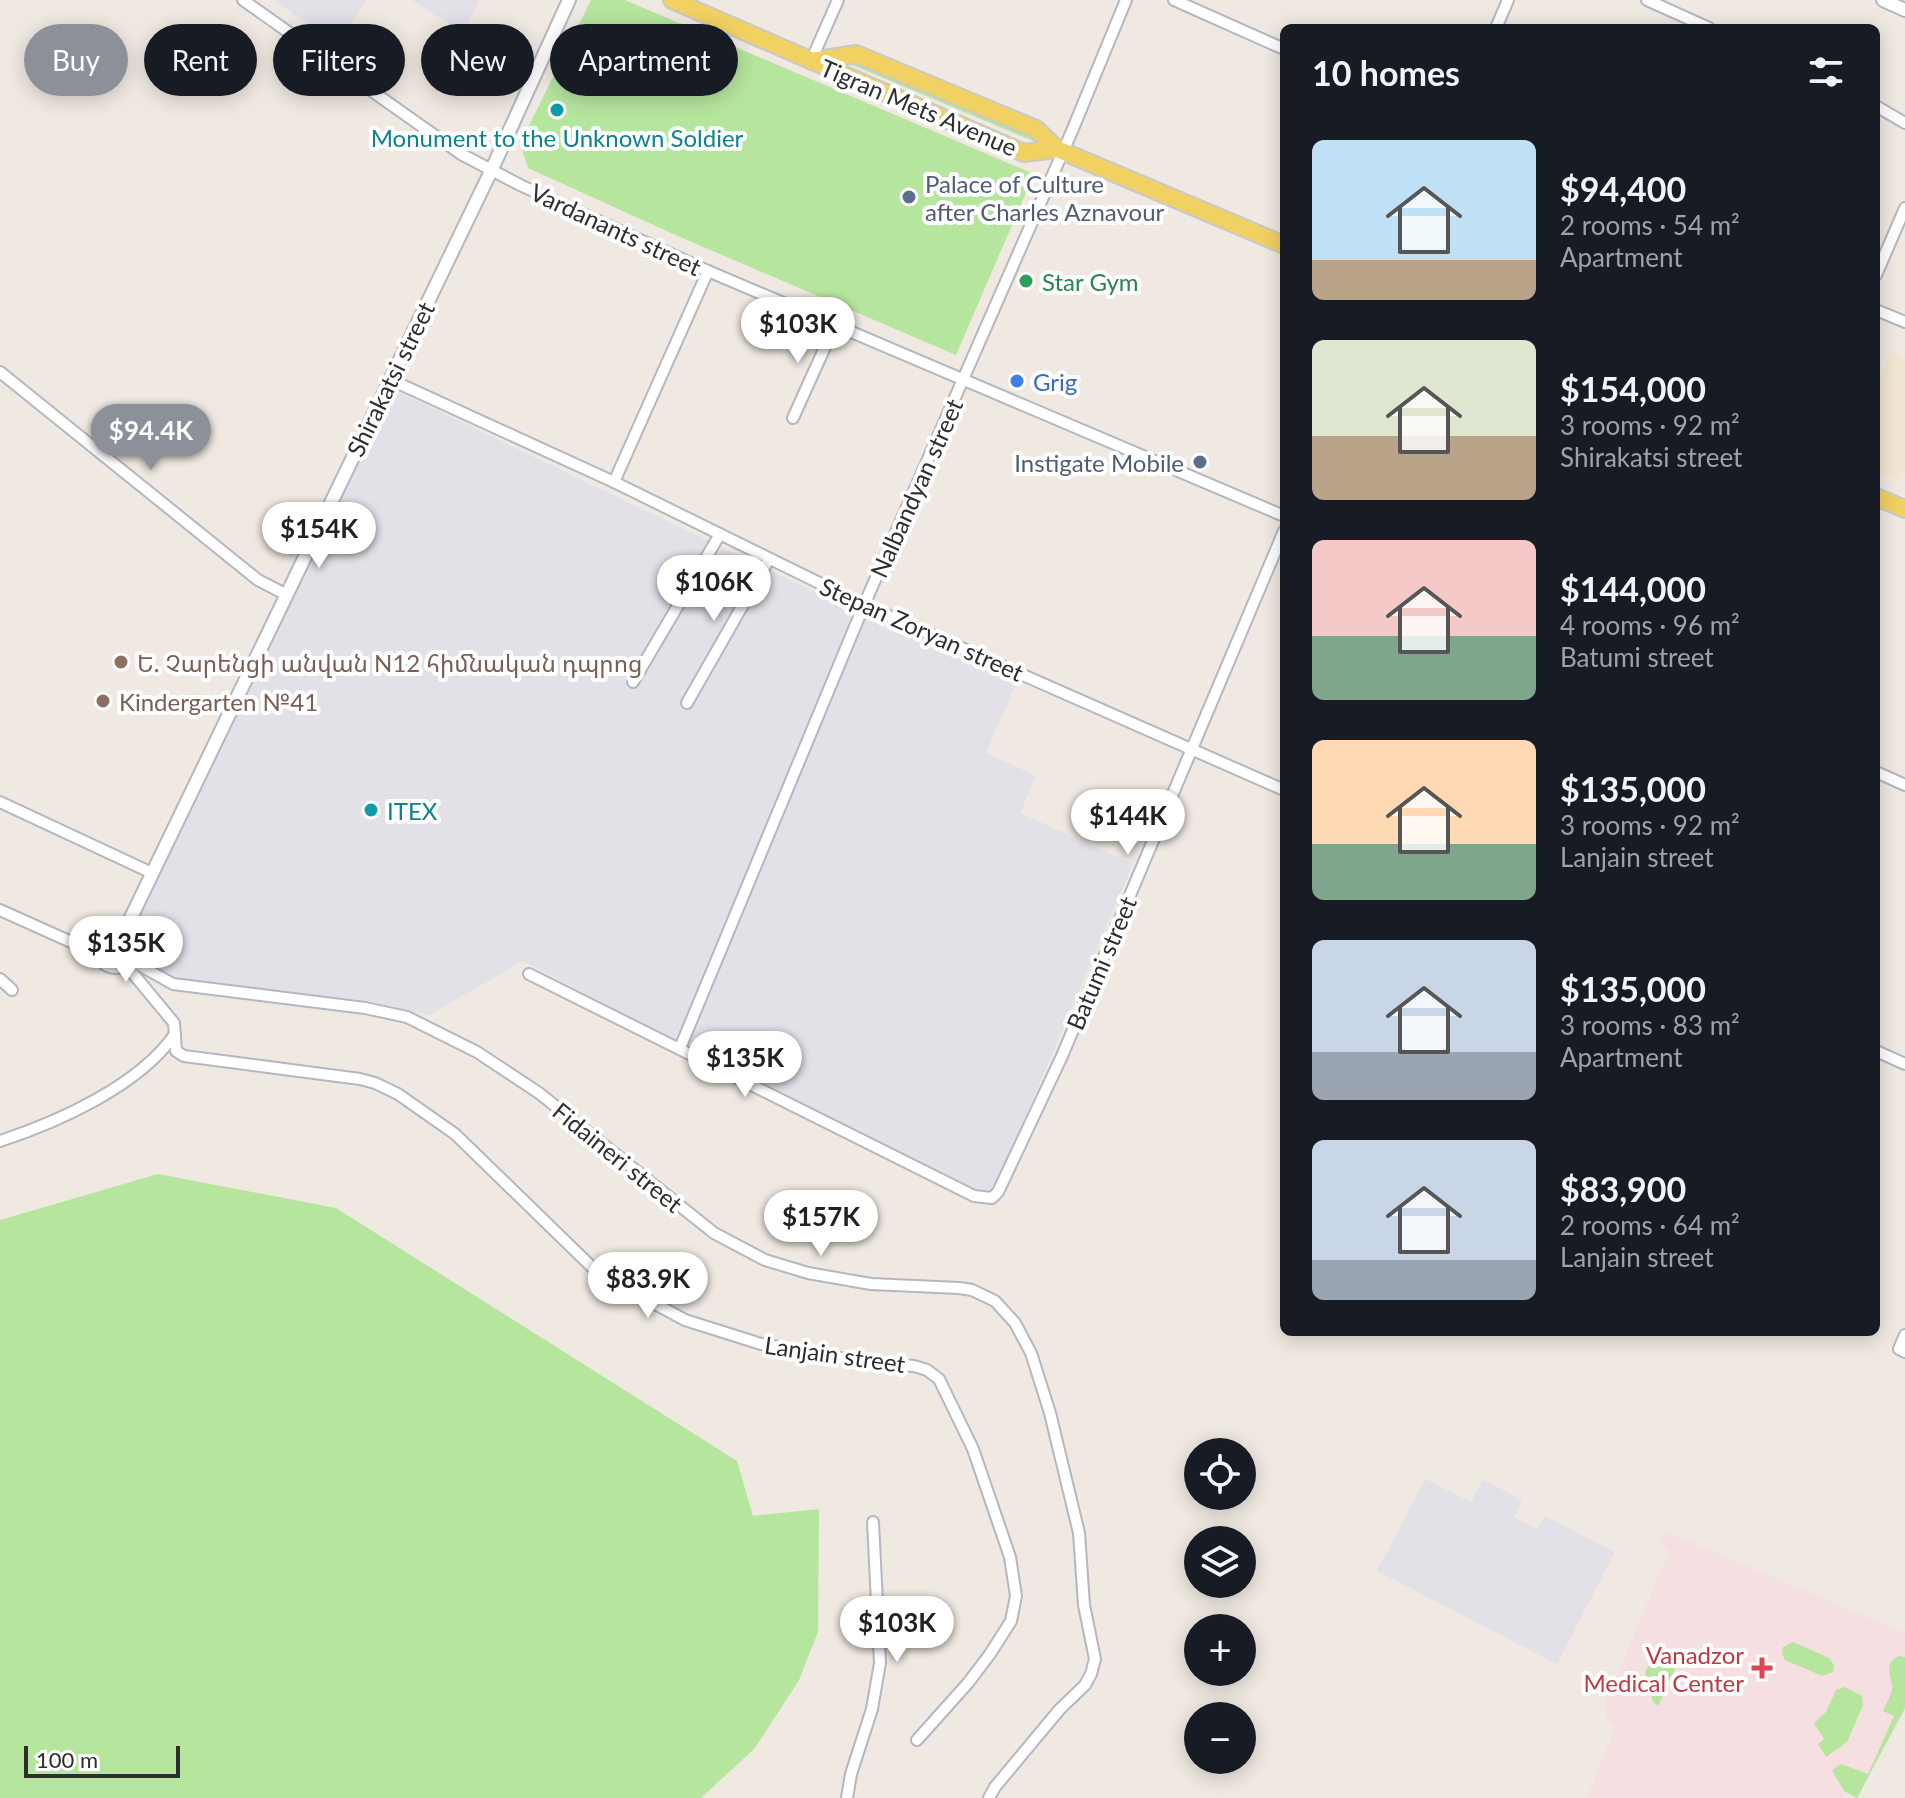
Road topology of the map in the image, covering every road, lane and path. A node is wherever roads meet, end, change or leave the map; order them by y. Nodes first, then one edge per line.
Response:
1 (243, 0) edge
2 (569, 0) edge
3 (672, 0) edge
4 (838, 0) edge
5 (1126, 0) edge
6 (1174, 0) edge
7 (1508, 0) edge
8 (1647, 0) edge
9 (1883, 0) edge
10 (1905, 10) edge
11 (1498, 24) edge
12 (1700, 24) edge
13 (1280, 47) edge
14 (811, 61) junction
15 (1880, 108) edge
16 (1905, 123) edge
17 (1060, 150) junction
18 (492, 169) junction
19 (1905, 208) edge
20 (1280, 243) edge
21 (1880, 266) edge
22 (708, 271) junction
23 (1880, 312) edge
24 (1905, 322) edge
25 (835, 325) junction
26 (0, 372) edge
27 (389, 379) junction
28 (963, 380) junction
29 (793, 418) dead end
30 (614, 482) junction
31 (1880, 499) edge
32 (1905, 509) edge
33 (1280, 514) edge
34 (720, 534) junction
35 (1280, 541) edge
36 (769, 559) junction
37 (287, 595) junction
38 (864, 605) junction
39 (633, 682) dead end
40 (687, 703) dead end
41 (1192, 750) junction
42 (1880, 774) edge
43 (1905, 785) edge
44 (1280, 788) edge
45 (0, 802) edge
46 (152, 873) junction
47 (0, 910) edge
48 (125, 930) junction
49 (96, 949) junction
50 (129, 963) junction
51 (529, 974) dead end
52 (0, 979) edge
53 (12, 990) dead end
54 (176, 1032) junction
55 (680, 1048) junction
56 (1880, 1053) edge
57 (1905, 1064) edge
58 (0, 1141) edge
59 (1905, 1335) edge
60 (1902, 1351) edge
61 (873, 1522) dead end
62 (917, 1740) dead end
63 (847, 1798) edge
64 (989, 1798) edge

1 - 18 street, Vardanants street
2 - 18 street, Shirakatsi street
3 - 14 main road
4 - 14 street
5 - 17 street, Nalbandyan street
6 - 13 street
7 - 11 street
8 - 12 street
9 - 10 street
14 - 17 main road, Tigran Mets Avenue
14 - 17 main road, Tigran Mets Avenue
15 - 16 street
17 - 20 main road, Tigran Mets Avenue
17 - 28 street, Nalbandyan street
18 - 22 street, Vardanants street
18 - 27 street, Shirakatsi street
19 - 21 street
22 - 25 street, Vardanants street
22 - 30 street
23 - 24 street
25 - 28 street, Vardanants street
25 - 29 street
26 - 37 street
27 - 30 street, Stepan Zoryan street
27 - 37 street, Shirakatsi street
28 - 33 street, Vardanants street
28 - 38 street, Nalbandyan street
30 - 34 street, Stepan Zoryan street
31 - 32 main road
34 - 36 street, Stepan Zoryan street
34 - 39 street
35 - 41 street, Batumi street
36 - 38 street, Stepan Zoryan street
36 - 40 street
37 - 46 street, Shirakatsi street
38 - 41 street, Stepan Zoryan street
38 - 55 street, Nalbandyan street
41 - 44 street, Stepan Zoryan street
41 - 55 street, Batumi street
42 - 43 street
45 - 46 street
46 - 48 street, Shirakatsi street
47 - 49 street
48 - 49 street
48 - 50 street
49 - 50 street
50 - 54 street, Lanjain street
50 - 64 street, Fidaineri street
51 - 55 street
52 - 53 street
54 - 58 street
54 - 62 street, Lanjain street
56 - 57 street
59 - 60 street
61 - 63 street

